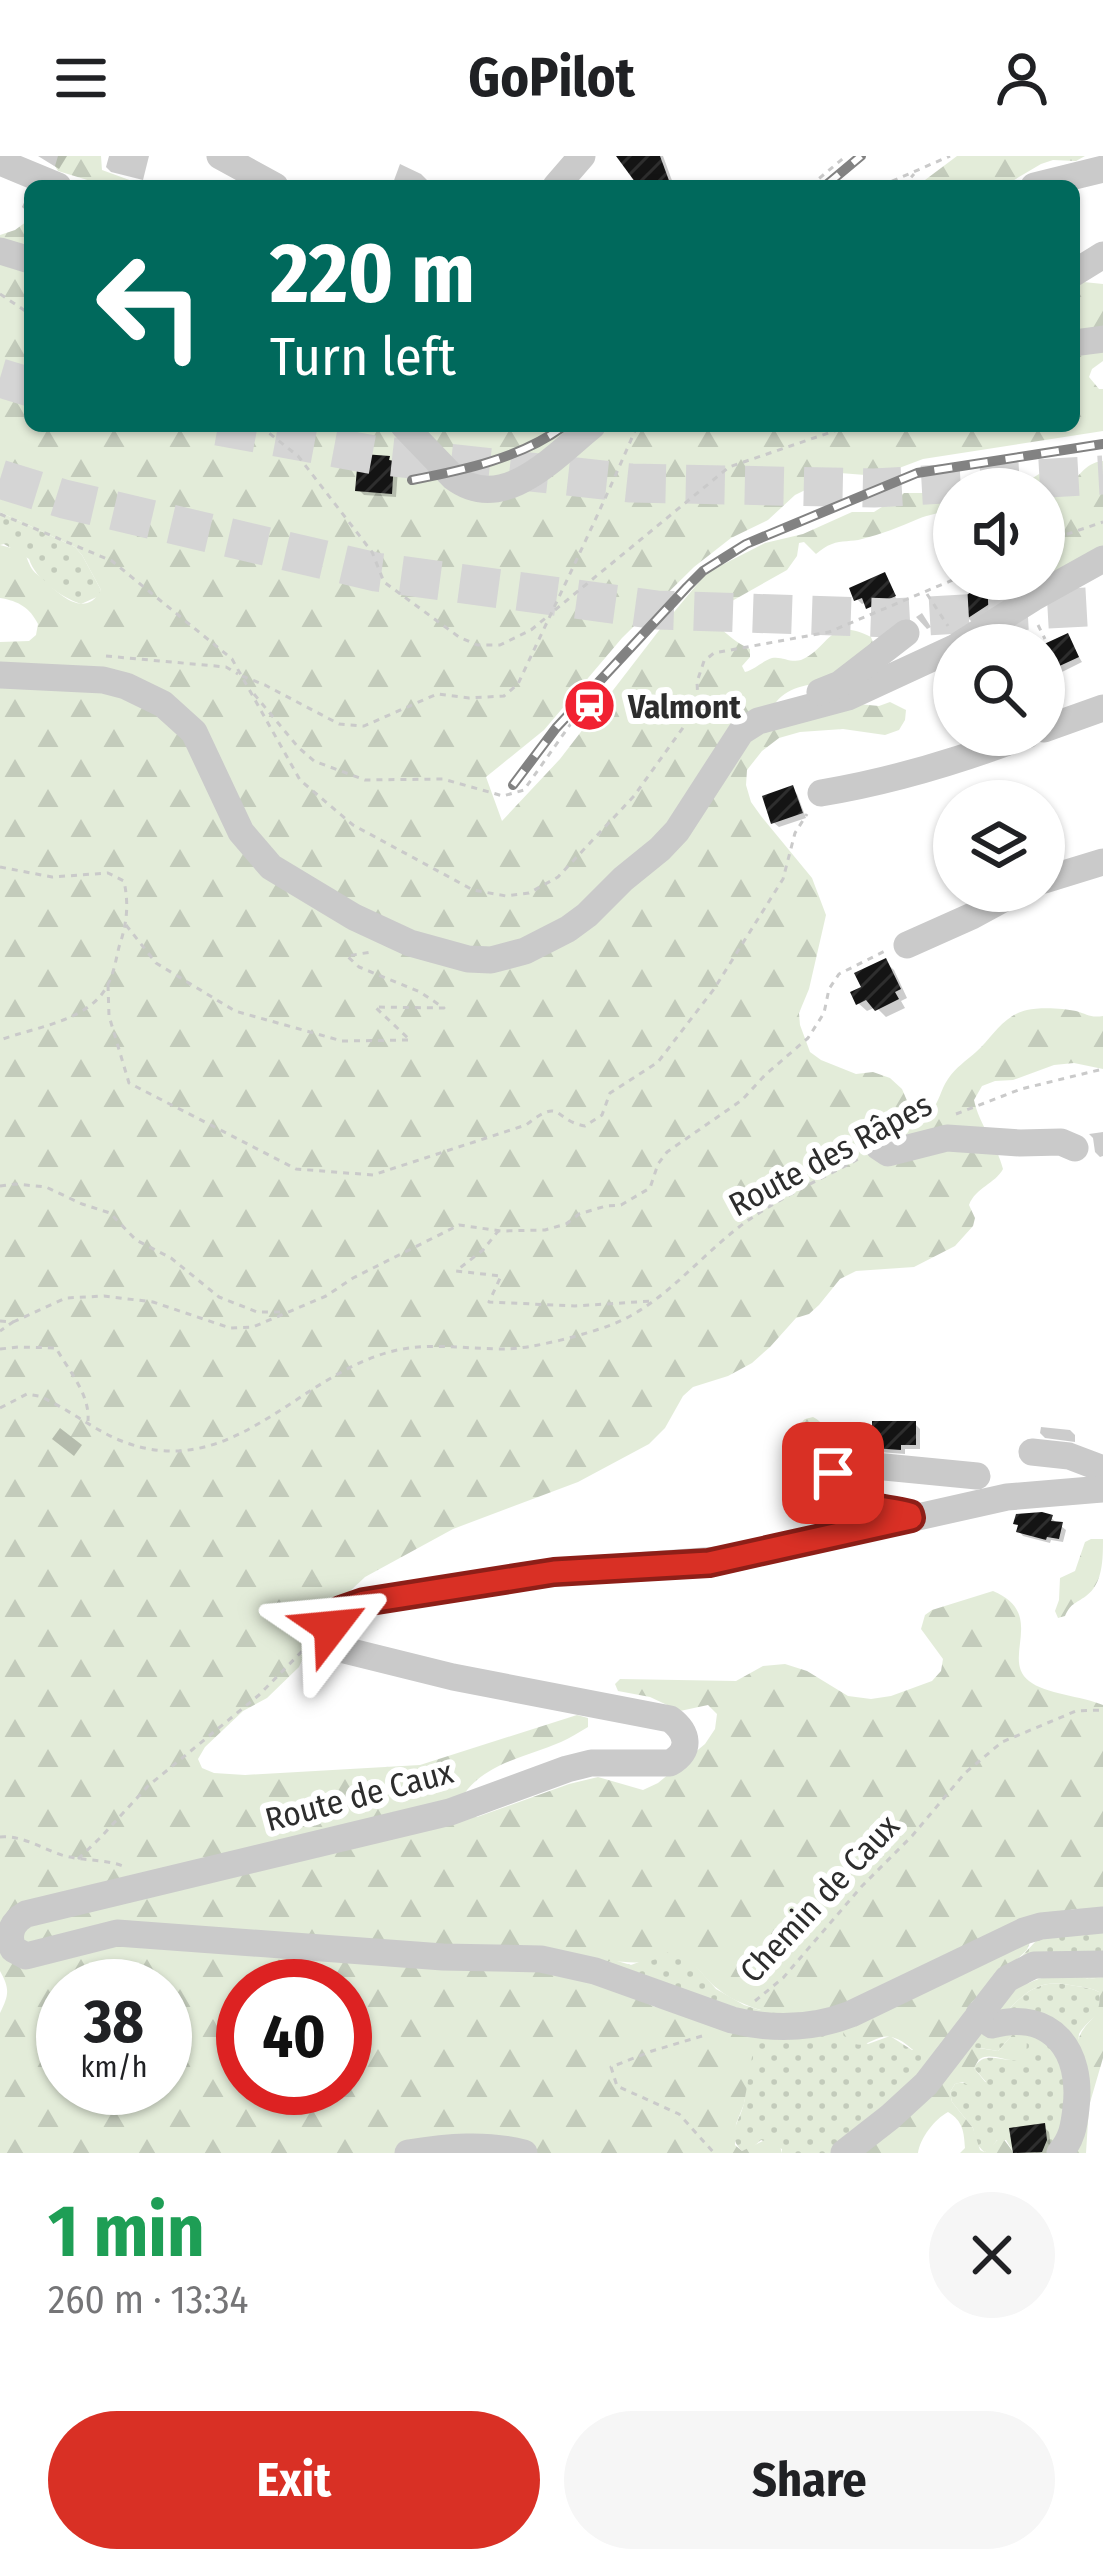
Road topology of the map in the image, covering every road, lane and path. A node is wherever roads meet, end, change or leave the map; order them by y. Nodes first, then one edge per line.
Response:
1 (220, 156) edge
2 (582, 156) edge
3 (846, 156) edge
4 (950, 156) edge
5 (0, 162) edge
6 (1103, 170) edge
7 (915, 172) junction
8 (44, 180) edge
9 (264, 180) edge
10 (561, 180) edge
11 (817, 180) edge
12 (896, 180) edge
13 (908, 180) edge
14 (1060, 180) edge
15 (268, 432) edge
16 (410, 432) edge
17 (585, 432) edge
18 (634, 432) edge
19 (831, 432) edge
20 (0, 514) edge
21 (1103, 522) edge
22 (1065, 535) edge
23 (1103, 559) edge
24 (933, 590) edge
25 (926, 593) junction
26 (552, 612) junction
27 (944, 624) edge
28 (989, 624) edge
29 (905, 633) dead end
30 (103, 656) dead end
31 (933, 656) edge
32 (0, 675) edge
33 (239, 675) junction
34 (584, 704) dead end
35 (1103, 708) edge
36 (790, 712) junction
37 (1065, 722) edge
38 (968, 756) edge
39 (821, 793) joint
40 (1103, 862) edge
41 (0, 867) edge
42 (1065, 874) edge
43 (979, 912) edge
44 (126, 925) junction
45 (907, 945) joint
46 (384, 954) dead end
47 (108, 985) junction
48 (0, 1040) edge
49 (1103, 1069) edge
50 (955, 1115) dead end
51 (879, 1148) joint
52 (1075, 1148) dead end
53 (0, 1186) edge
54 (499, 1230) junction
55 (654, 1300) junction
56 (289, 1312) junction
57 (0, 1321) edge
58 (13, 1322) junction
59 (0, 1331) edge
60 (0, 1349) edge
61 (0, 1408) edge
62 (88, 1423) junction
63 (1032, 1452) dead end
64 (1103, 1469) edge
65 (976, 1477) dead end
66 (1103, 1489) edge
67 (911, 1518) junction
68 (332, 1623) junction
69 (1103, 1710) edge
70 (0, 1838) edge
71 (78, 1858) junction
72 (156, 1884) junction
73 (1103, 1920) edge
74 (5, 1939) edge
75 (1103, 1964) edge
76 (979, 2014) junction
77 (732, 2020) junction
78 (408, 2153) edge
79 (524, 2153) edge
80 (714, 2153) edge
81 (844, 2153) edge
82 (1060, 2153) edge

1 - 9 street
2 - 10 street
3 - 11 path
4 - 7 path
5 - 8 street
6 - 14 street
7 - 12 path
7 - 13 path
15 - 26 path
16 - 17 street
18 - 26 path
19 - 26 path
20 - 33 path
21 - 22 path
23 - 28 street
24 - 25 path
25 - 27 path
25 - 33 path
26 - 33 path
29 - 36 street
30 - 33 path
31 - 36 street
32 - 36 street
33 - 34 path
35 - 37 street
38 - 39 street
39 - 47 path
40 - 42 street
41 - 44 path
43 - 45 street
44 - 46 path
44 - 47 path
45 - 54 path
47 - 48 path
49 - 50 path, Route des Râpes
51 - 52 street
51 - 55 path, Route des Râpes
53 - 56 path
54 - 55 path
54 - 56 path
55 - 62 path, Route des Râpes
56 - 58 path
57 - 58 path
58 - 59 path
60 - 62 path
61 - 62 path, Route des Râpes
63 - 64 street
65 - 67 street
66 - 67 street
67 - 68 street
68 - 71 path
68 - 72 street, Route de Caux
69 - 77 path, Chemin de Caux
70 - 71 path
71 - 72 path
72 - 74 street, Route de Caux
73 - 77 street, Route de Caux
74 - 77 street, Route de Caux
75 - 76 street
76 - 81 street
76 - 82 street
77 - 80 path, Chemin de Caux
78 - 79 street

